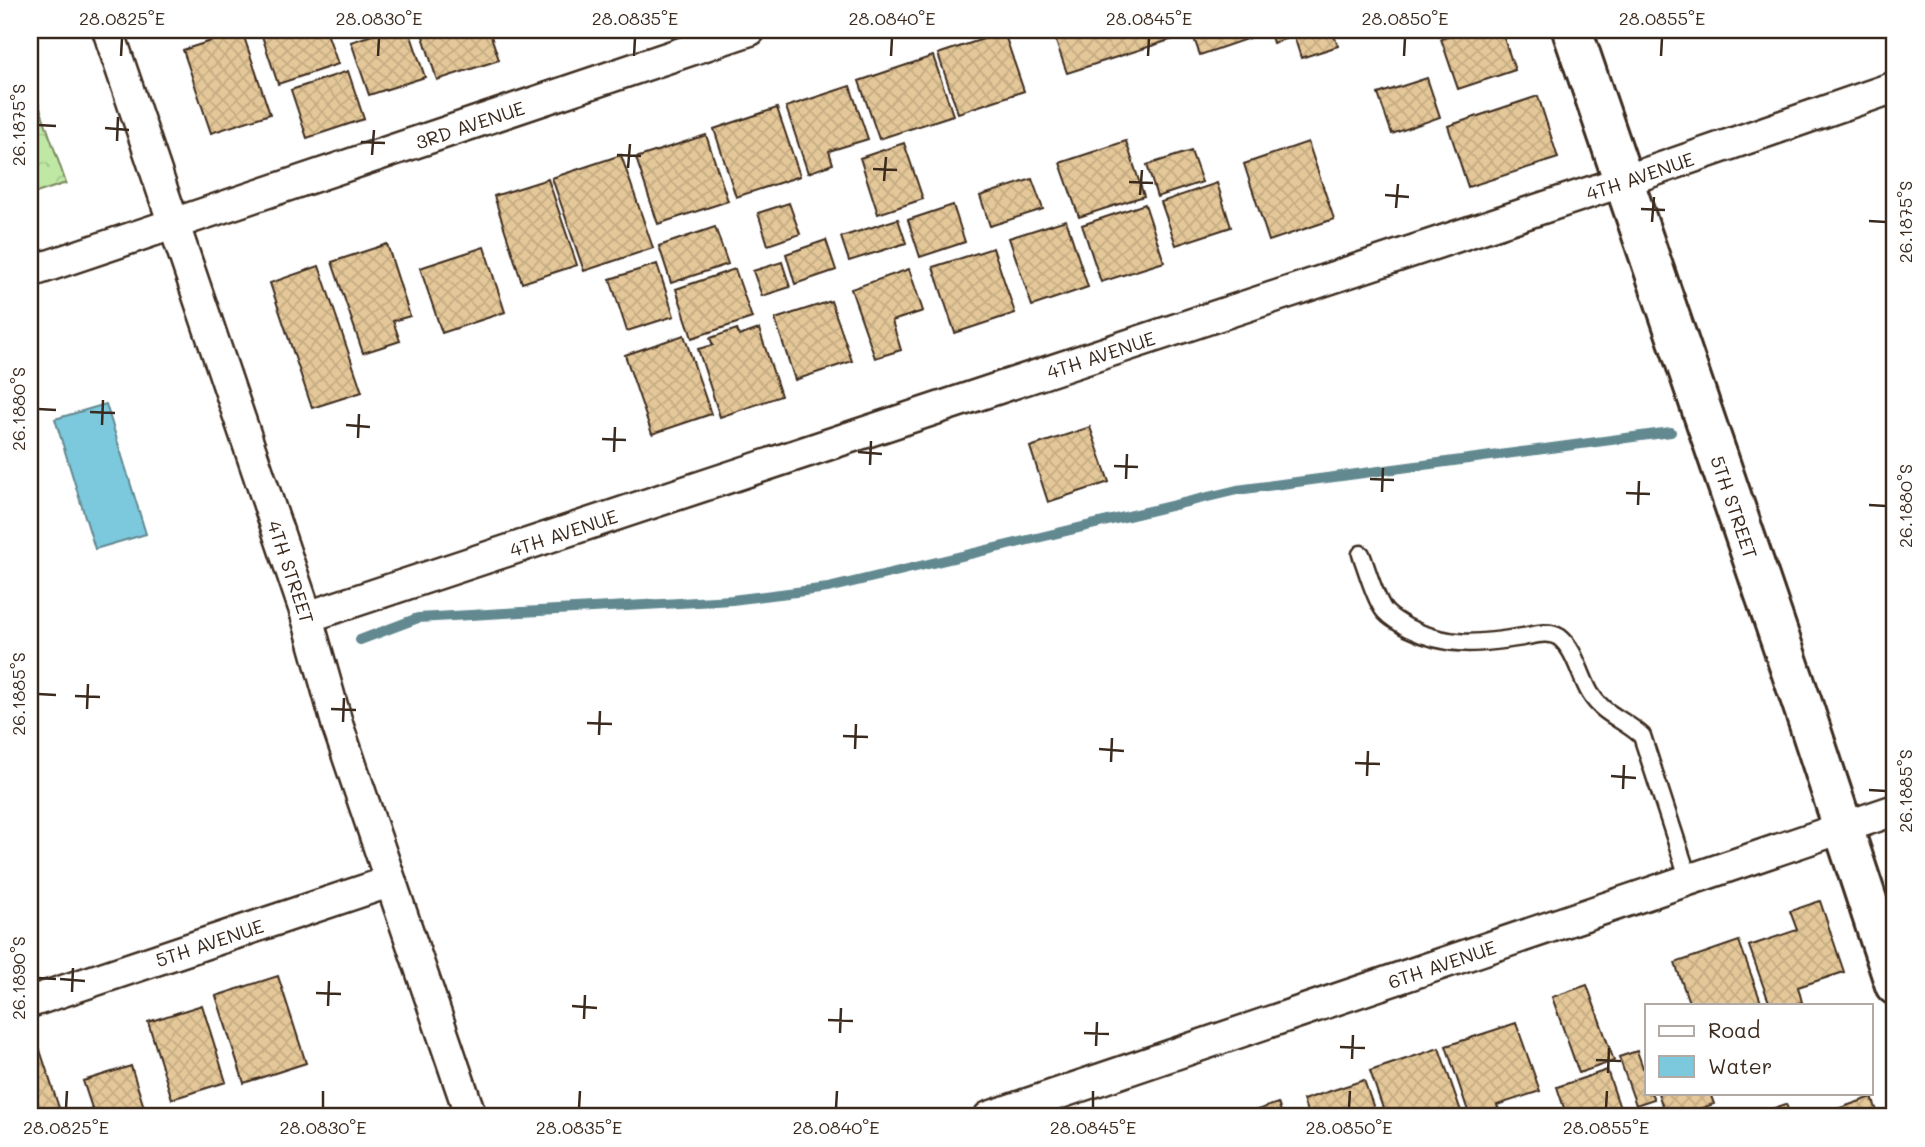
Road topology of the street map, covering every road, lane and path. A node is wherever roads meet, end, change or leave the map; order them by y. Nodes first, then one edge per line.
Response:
1 (108, 30) edge
2 (750, 30) edge
3 (1572, 30) edge
4 (1895, 87) edge
5 (1624, 181) junction
6 (175, 222) junction
7 (30, 272) edge
8 (1361, 554) dead end
9 (307, 617) junction
10 (1895, 810) edge
11 (1842, 828) junction
12 (1689, 880) junction
13 (389, 882) junction
14 (1895, 985) edge
15 (30, 1002) edge
16 (471, 1117) edge
17 (989, 1117) edge

1 - 6 street, 4TH STREET
2 - 6 street, 3RD AVENUE
3 - 5 street, 5TH STREET
4 - 5 street, 4TH AVENUE
5 - 9 street, 4TH AVENUE
5 - 11 street, 5TH STREET
6 - 7 street, 3RD AVENUE
6 - 9 street, 4TH STREET
8 - 12 lane
9 - 13 street, 4TH STREET
10 - 11 street, 6TH AVENUE
11 - 12 street, 6TH AVENUE
11 - 14 street, 5TH STREET
12 - 17 street, 6TH AVENUE
13 - 15 street, 5TH AVENUE
13 - 16 street, 4TH STREET

